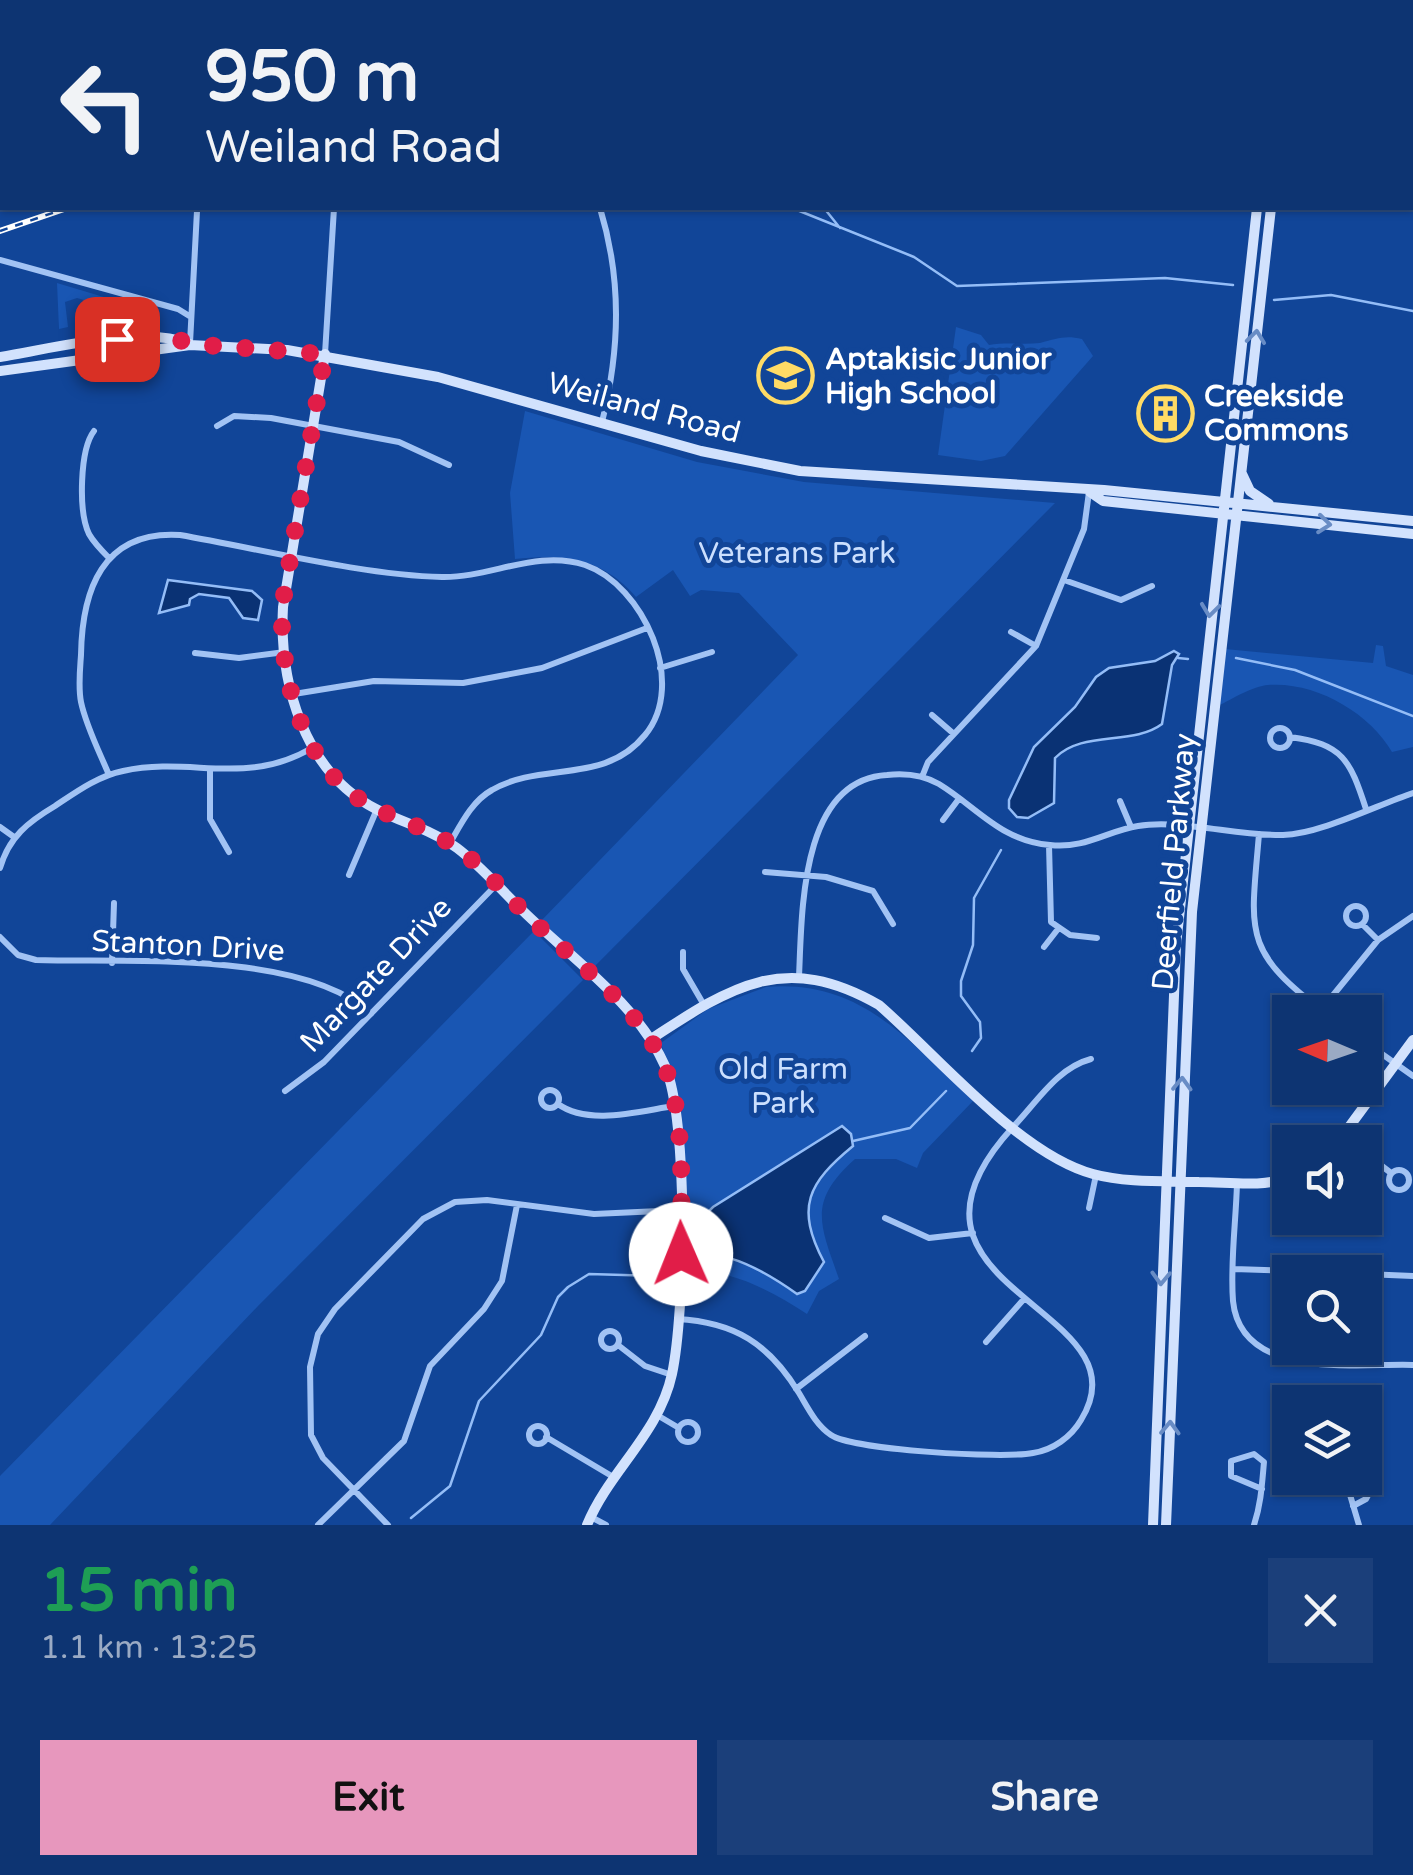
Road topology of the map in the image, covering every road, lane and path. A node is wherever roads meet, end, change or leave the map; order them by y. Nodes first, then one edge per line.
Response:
1 (334, 210) edge
2 (601, 210) edge
3 (1257, 210) edge
4 (1271, 210) edge
5 (197, 211) dead end
6 (0, 260) edge
7 (190, 317) junction
8 (190, 344) junction
9 (325, 354) junction
10 (2, 355) edge
11 (0, 370) edge
12 (602, 423) junction
13 (312, 425) junction
14 (217, 426) dead end
15 (94, 430) dead end
16 (449, 465) dead end
17 (1241, 466) junction
18 (1090, 492) junction
19 (1275, 507) junction
20 (1230, 508) junction
21 (1413, 521) edge
22 (1413, 534) edge
23 (290, 554) junction
24 (110, 560) junction
25 (1064, 580) junction
26 (1152, 586) dead end
27 (646, 628) junction
28 (1011, 632) dead end
29 (1036, 646) junction
30 (286, 652) junction
31 (712, 652) dead end
32 (195, 654) dead end
33 (660, 668) junction
34 (294, 694) junction
35 (932, 715) dead end
36 (954, 734) junction
37 (1290, 737) dead end
38 (312, 748) junction
39 (210, 770) junction
40 (108, 775) junction
41 (922, 777) junction
42 (1413, 792) edge
43 (958, 800) junction
44 (1120, 801) dead end
45 (1366, 809) junction
46 (377, 810) junction
47 (943, 820) dead end
48 (0, 827) edge
49 (1131, 828) junction
50 (1186, 829) junction
51 (1200, 829) junction
52 (1259, 834) junction
53 (14, 837) junction
54 (450, 843) junction
55 (1049, 846) junction
56 (229, 852) dead end
57 (0, 868) edge
58 (765, 872) dead end
59 (350, 875) dead end
60 (810, 875) junction
61 (496, 884) junction
62 (114, 902) dead end
63 (1413, 916) edge
64 (893, 924) dead end
65 (1362, 924) dead end
66 (1058, 929) junction
67 (0, 937) edge
68 (1097, 938) dead end
69 (1378, 940) junction
70 (1044, 947) dead end
71 (683, 952) dead end
72 (112, 963) junction
73 (799, 977) junction
74 (1301, 995) edge
75 (1335, 995) edge
76 (704, 1005) junction
77 (371, 1014) junction
78 (650, 1039) junction
79 (1413, 1040) edge
80 (1382, 1054) edge
81 (1090, 1059) dead end
82 (1395, 1064) junction
83 (1413, 1076) edge
84 (285, 1092) dead end
85 (558, 1104) dead end
86 (675, 1106) junction
87 (1354, 1125) edge
88 (1014, 1128) junction
89 (1382, 1166) edge
90 (1391, 1173) dead end
91 (1096, 1175) junction
92 (1272, 1179) edge
93 (1165, 1180) junction
94 (1178, 1181) junction
95 (1237, 1182) junction
96 (517, 1205) junction
97 (1089, 1208) dead end
98 (680, 1210) junction
99 (885, 1218) dead end
100 (973, 1233) junction
101 (1234, 1269) junction
102 (1272, 1270) edge
103 (1382, 1275) edge
104 (1413, 1276) edge
105 (1024, 1299) junction
106 (677, 1319) junction
107 (865, 1336) dead end
108 (986, 1342) dead end
109 (618, 1345) dead end
110 (1413, 1366) edge
111 (672, 1374) junction
112 (796, 1389) junction
113 (657, 1416) junction
114 (679, 1428) dead end
115 (546, 1437) dead end
116 (616, 1478) junction
117 (1262, 1488) junction
118 (354, 1491) junction
119 (1350, 1495) edge
120 (1368, 1495) edge
121 (1353, 1506) junction
122 (589, 1521) edge
123 (314, 1524) edge
124 (388, 1525) edge
125 (606, 1525) edge
126 (1152, 1525) edge
127 (1166, 1525) edge
128 (1254, 1525) edge
129 (1359, 1525) edge

1 - 9 street
2 - 12 street
3 - 20 main road, Deerfield Parkway
17 -> 4 main road, Deerfield Parkway
5 - 7 street
6 - 7 street
7 - 8 street
8 - 9 main road, Weiland Road
8 - 10 main road
8 - 11 main road
9 - 12 main road, Weiland Road
9 - 13 main road
12 - 18 main road, Weiland Road
13 - 14 street
13 - 16 street
13 - 23 main road
15 - 24 street
17 - 19 main road
17 - 20 main road, Deerfield Parkway
18 - 20 main road, Weiland Road
18 - 25 street
19 - 20 main road, Weiland Road
19 - 21 main road, Weiland Road
20 -> 22 main road, Weiland Road
20 -> 50 main road, Deerfield Parkway
20 - 51 main road, Deerfield Parkway
23 - 24 street
23 - 27 street
23 - 30 main road
24 - 40 street
25 - 26 street
25 - 29 street
27 - 33 street
27 - 34 street
28 - 29 street
29 - 36 street
30 - 32 street
30 - 34 main road
31 - 33 street
33 - 54 street
34 - 38 main road
35 - 36 street
36 - 41 street
37 - 45 street
38 - 39 street
38 - 46 main road
39 - 40 street
39 - 56 street
40 - 53 street
41 - 43 street
41 - 60 street
42 - 45 street
43 - 47 street
43 - 55 street
44 - 49 street
45 - 52 street
46 - 54 main road
46 - 59 street
48 - 53 street
49 - 50 street
49 - 55 street
50 - 51 street
50 - 93 main road, Deerfield Parkway
51 - 52 street
94 -> 51 main road, Deerfield Parkway
52 - 74 street
53 - 57 street
54 - 61 main road
55 - 66 street
58 - 60 street
60 - 64 street
60 - 73 street
61 - 77 street, Margate Drive
61 - 78 main road
62 - 72 street
63 - 69 street
65 - 69 street
66 - 68 street
66 - 70 street
67 - 72 street, Stanton Drive
69 - 75 street
71 - 76 street
72 - 77 street, Stanton Drive
73 - 76 main road
73 - 88 main road
76 - 78 main road
77 - 84 street, Margate Drive
78 - 86 main road
79 - 82 main road
80 - 82 street
81 - 88 street
82 - 83 street
82 - 87 main road
85 - 86 street
86 - 98 main road
88 - 91 main road
88 - 100 street
89 - 90 street
91 - 93 main road
91 - 97 street
92 - 95 main road
93 - 94 main road
93 -> 126 main road, Deerfield Parkway
94 - 95 main road
127 -> 94 main road, Deerfield Parkway
95 - 101 street
96 - 98 street
96 - 118 street
96 - 118 street
98 - 106 main road
99 - 100 street
100 - 105 street
101 - 102 street
101 - 110 street
103 - 104 street
105 - 108 street
105 - 112 street
106 - 111 main road
106 - 112 street
107 - 112 street
109 - 111 street
111 - 113 main road
113 - 114 street
113 - 116 main road
115 - 116 street
116 - 122 main road
117 - 117 street
117 - 128 street
118 - 123 street
118 - 124 street
119 - 121 street
120 - 121 street
121 - 129 street
122 - 125 street

